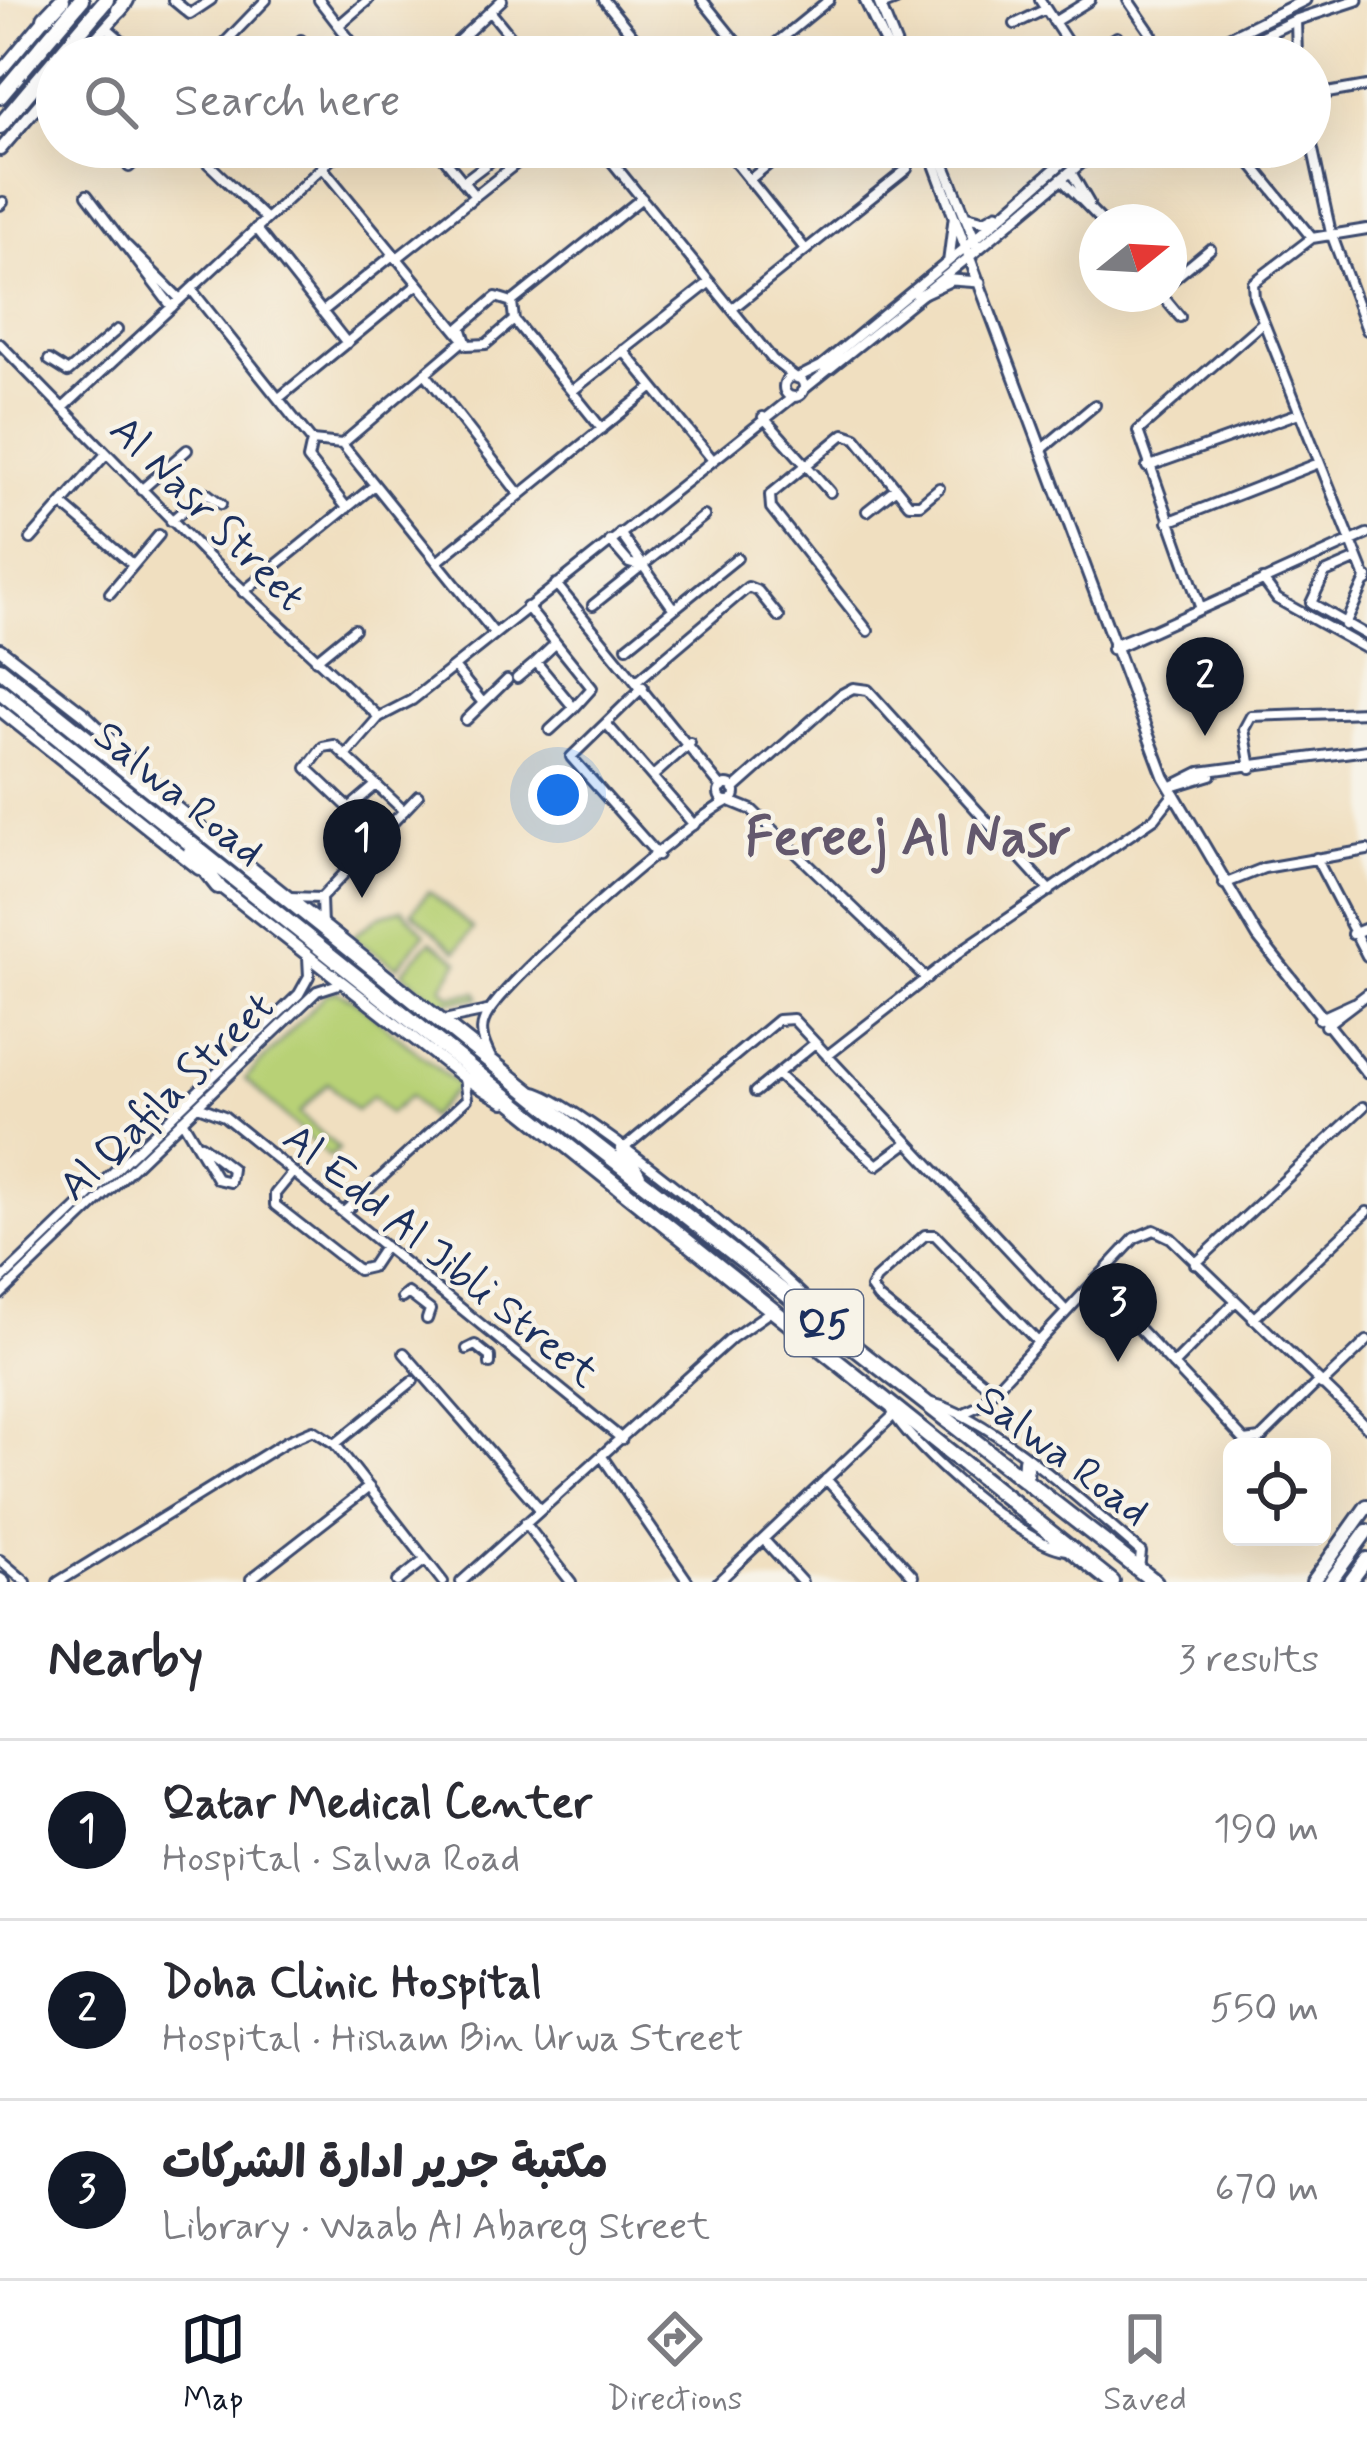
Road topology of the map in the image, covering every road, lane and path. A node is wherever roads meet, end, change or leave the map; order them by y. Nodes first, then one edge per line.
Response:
1 (61, 0) edge
2 (81, 0) edge
3 (106, 0) edge
4 (173, 0) edge
5 (211, 0) edge
6 (266, 0) edge
7 (319, 0) edge
8 (368, 0) edge
9 (502, 0) edge
10 (604, 0) edge
11 (702, 0) edge
12 (896, 0) edge
13 (1040, 0) edge
14 (1090, 0) edge
15 (1128, 0) edge
16 (1305, 0) edge
17 (1357, 0) edge
18 (825, 1) edge
19 (875, 1) edge
20 (126, 3) edge
21 (1046, 10) junction
22 (490, 11) junction
23 (45, 18) joint
24 (1297, 20) junction
25 (1054, 22) junction
26 (1015, 24) dead end
27 (338, 25) junction
28 (105, 26) junction
29 (1280, 27) junction
30 (51, 36) edge
31 (76, 36) edge
32 (97, 36) edge
33 (117, 36) edge
34 (231, 36) edge
35 (347, 36) edge
36 (463, 36) edge
37 (510, 36) edge
38 (633, 36) edge
39 (731, 36) edge
40 (784, 36) edge
41 (888, 36) edge
42 (1065, 36) edge
43 (1153, 36) edge
44 (1232, 36) edge
45 (1261, 36) edge
46 (1289, 36) edge
47 (1295, 36) edge
48 (36, 53) edge
49 (0, 72) edge
50 (36, 84) edge
51 (1367, 86) edge
52 (1331, 92) edge
53 (0, 96) edge
54 (36, 107) edge
55 (0, 126) edge
56 (0, 150) edge
57 (213, 168) edge
58 (321, 168) edge
59 (325, 168) edge
60 (452, 168) edge
61 (482, 168) edge
62 (510, 168) edge
63 (617, 168) edge
64 (740, 168) edge
65 (764, 168) edge
66 (937, 168) edge
67 (946, 168) edge
68 (1057, 168) edge
69 (1075, 168) edge
70 (1255, 168) edge
71 (1317, 168) edge
72 (907, 169) dead end
73 (1066, 176) junction
74 (749, 180) junction
75 (464, 182) junction
76 (87, 195) dead end
77 (474, 196) junction
78 (1026, 196) junction
79 (642, 198) junction
80 (1089, 204) edge
81 (953, 208) junction
82 (965, 216) junction
83 (266, 219) junction
84 (256, 228) junction
85 (1367, 229) edge
86 (1330, 233) junction
87 (1312, 238) junction
88 (973, 248) junction
89 (1210, 248) dead end
90 (806, 250) junction
91 (394, 257) junction
92 (949, 259) junction
93 (1187, 268) edge
94 (710, 282) junction
95 (980, 282) junction
96 (417, 285) junction
97 (191, 289) junction
98 (917, 296) junction
99 (512, 302) junction
100 (176, 303) junction
101 (732, 309) junction
102 (322, 312) junction
103 (1176, 312) edge
104 (1180, 317) dead end
105 (514, 320) junction
106 (1263, 322) junction
107 (117, 330) dead end
108 (1367, 330) edge
109 (462, 338) junction
110 (103, 342) junction
111 (347, 343) junction
112 (0, 344) edge
113 (623, 350) junction
114 (49, 360) dead end
115 (117, 360) junction
116 (772, 360) junction
117 (425, 373) junction
118 (796, 378) junction
119 (784, 386) junction
120 (653, 387) junction
121 (572, 391) junction
122 (798, 394) junction
123 (278, 398) junction
124 (1095, 405) dead end
125 (63, 408) junction
126 (1298, 410) junction
127 (766, 415) junction
128 (602, 429) junction
129 (312, 441) junction
130 (342, 444) junction
131 (187, 450) dead end
132 (1041, 450) junction
133 (106, 454) junction
134 (712, 459) junction
135 (1319, 463) junction
136 (805, 464) junction
137 (1148, 467) junction
138 (375, 485) junction
139 (896, 488) junction
140 (939, 488) dead end
141 (141, 490) junction
142 (830, 492) dead end
143 (520, 495) junction
144 (62, 504) junction
145 (221, 504) dead end
146 (347, 508) junction
147 (867, 511) dead end
148 (704, 516) dead end
149 (171, 521) junction
150 (1168, 522) junction
151 (620, 533) junction
152 (1367, 534) edge
153 (159, 535) dead end
154 (31, 538) dead end
155 (610, 541) junction
156 (1349, 542) junction
157 (737, 558) dead end
158 (1355, 560) junction
159 (437, 562) junction
160 (134, 565) junction
161 (640, 566) junction
162 (1367, 579) edge
163 (1263, 580) junction
164 (556, 584) junction
165 (243, 592) junction
166 (110, 593) dead end
167 (593, 605) dead end
168 (674, 608) junction
169 (525, 609) junction
170 (1201, 609) junction
171 (779, 617) dead end
172 (1345, 625) junction
173 (354, 629) dead end
174 (868, 632) dead end
175 (495, 634) junction
176 (1367, 635) edge
177 (555, 644) junction
178 (627, 647) dead end
179 (1112, 648) junction
180 (1367, 649) edge
181 (0, 650) edge
182 (316, 660) junction
183 (536, 662) junction
184 (454, 666) junction
185 (0, 669) edge
186 (640, 684) junction
187 (0, 691) edge
188 (484, 703) junction
189 (574, 708) junction
190 (0, 710) edge
191 (1367, 712) edge
192 (379, 717) junction
193 (466, 720) dead end
194 (610, 728) dead end
195 (550, 730) dead end
196 (690, 743) junction
197 (1367, 750) edge
198 (345, 756) junction
199 (1251, 768) junction
200 (653, 776) junction
201 (376, 784) junction
202 (727, 787) junction
203 (1174, 789) junction
204 (418, 796) dead end
205 (728, 802) junction
206 (404, 811) junction
207 (1184, 816) junction
208 (1155, 818) junction
209 (695, 823) junction
210 (196, 827) junction
211 (173, 829) junction
212 (1367, 850) edge
213 (658, 855) junction
214 (1209, 858) junction
215 (1316, 858) junction
216 (1225, 885) junction
217 (218, 886) junction
218 (1050, 891) junction
219 (286, 896) junction
220 (321, 898) junction
221 (322, 927) junction
222 (1367, 928) edge
223 (1352, 934) junction
224 (304, 950) junction
225 (1367, 956) edge
226 (309, 976) junction
227 (927, 979) junction
228 (345, 982) junction
229 (320, 988) junction
230 (1367, 994) edge
231 (488, 1011) junction
232 (435, 1018) junction
233 (1321, 1023) junction
234 (815, 1043) junction
235 (826, 1056) junction
236 (493, 1063) junction
237 (1367, 1073) edge
238 (777, 1074) junction
239 (463, 1077) junction
240 (530, 1092) junction
241 (212, 1093) junction
242 (755, 1093) dead end
243 (198, 1106) junction
244 (1363, 1106) dead end
245 (224, 1116) junction
246 (182, 1120) junction
247 (542, 1126) junction
248 (907, 1143) junction
249 (201, 1145) junction
250 (623, 1149) junction
251 (292, 1172) junction
252 (640, 1180) junction
253 (1367, 1212) edge
254 (343, 1213) junction
255 (385, 1246) junction
256 (1195, 1264) junction
257 (0, 1281) edge
258 (1094, 1281) junction
259 (433, 1284) junction
260 (0, 1295) edge
261 (759, 1296) junction
262 (402, 1298) dead end
263 (418, 1301) junction
264 (1235, 1302) junction
265 (776, 1309) junction
266 (1066, 1311) junction
267 (427, 1319) dead end
268 (755, 1319) junction
269 (1253, 1319) junction
270 (830, 1328) junction
271 (493, 1334) junction
272 (1037, 1341) junction
273 (1367, 1341) edge
274 (467, 1349) dead end
275 (482, 1349) junction
276 (404, 1353) dead end
277 (490, 1364) dead end
278 (1173, 1365) junction
279 (413, 1381) dead end
280 (1320, 1383) junction
281 (993, 1390) junction
282 (886, 1399) junction
283 (930, 1403) junction
284 (979, 1406) junction
285 (964, 1413) junction
286 (894, 1415) junction
287 (976, 1422) junction
288 (1367, 1426) edge
289 (879, 1429) junction
290 (903, 1432) junction
291 (622, 1439) junction
292 (335, 1444) junction
293 (603, 1458) junction
294 (1027, 1460) junction
295 (970, 1467) junction
296 (826, 1480) junction
297 (1025, 1480) junction
298 (369, 1487) junction
299 (1367, 1506) edge
300 (540, 1509) junction
301 (525, 1523) junction
302 (1367, 1531) edge
303 (764, 1540) junction
304 (1072, 1550) junction
305 (1367, 1559) edge
306 (0, 1560) edge
307 (425, 1560) junction
308 (1139, 1569) junction
309 (914, 1576) dead end
310 (251, 1579) dead end
311 (59, 1581) edge
312 (26, 1582) edge
313 (397, 1582) edge
314 (443, 1582) edge
315 (461, 1582) edge
316 (571, 1582) edge
317 (688, 1582) edge
318 (718, 1582) edge
319 (802, 1582) edge
320 (1112, 1582) edge
321 (1125, 1582) edge
322 (1154, 1582) edge
323 (1313, 1582) edge
324 (1330, 1582) edge
325 (1350, 1582) edge

1 - 23 highway
2 - 30 highway
3 - 31 highway
4 - 5 street
6 - 34 street
7 - 27 street
8 - 27 street
9 - 22 street
10 - 38 street
11 - 39 street
12 - 19 street
13 - 21 street
14 - 25 street
15 - 43 street
16 - 44 street
17 - 24 street
18 - 40 street
19 - 41 street
20 - 28 main road
21 - 25 street
21 - 26 street
22 - 36 street
22 - 37 street
23 - 49 main road
24 - 29 street
24 - 47 street
25 - 42 street
27 - 35 street
28 - 32 main road
28 - 33 street
29 - 45 street
29 - 46 street
48 - 53 highway
50 - 55 highway
51 - 52 street
54 - 56 main road
57 - 83 street
58 - 83 street
59 - 91 street
60 - 75 street
61 - 75 street
62 - 77 street
63 - 79 street
64 - 74 street
65 - 74 street
66 - 81 street
67 - 82 street
68 - 78 street
69 - 73 street
70 - 87 street
71 - 86 street
72 - 90 street
73 - 80 street
73 - 88 street
74 - 90 street
75 - 77 street
76 - 100 street
77 - 91 street
78 - 82 street
78 - 88 street
79 - 94 street
79 - 99 street
81 - 88 street
81 - 92 street
82 - 88 street
83 - 84 street
84 - 97 street
84 - 102 street
85 - 86 street
86 - 87 street
86 - 108 street
87 - 106 street
88 - 92 street
88 - 95 street
88 - 98 street
89 - 93 street
90 - 101 street
91 - 96 street
91 - 102 street
92 - 118 street
94 - 101 street
94 - 113 street
95 - 98 street
95 - 132 street
96 - 109 street
96 - 111 street
97 - 100 street
97 - 123 street
98 - 122 street
99 - 105 street
99 - 109 street
100 - 115 street
101 - 116 street
102 - 111 street
103 - 104 street
105 - 109 street
105 - 121 street
106 - 126 street
106 - 137 street
107 - 110 street
109 - 117 street
110 - 114 street
110 - 115 street
111 - 123 street
112 - 125 street, Al Nasr Street
113 - 120 street
113 - 121 street
115 - 125 street
116 - 118 street
116 - 119 street
117 - 130 street
117 - 143 street
118 - 119 street
118 - 122 street
119 - 122 street
119 - 127 street
120 - 128 street
120 - 134 street
121 - 128 street
122 - 127 street
123 - 129 street
124 - 132 street
125 - 133 street, Al Nasr Street
126 - 135 street
126 - 137 street
127 - 134 street
127 - 136 street
128 - 143 street
129 - 130 street
129 - 146 street
130 - 138 street
131 - 141 street
132 - 179 street
133 - 141 street, Al Nasr Street
133 - 144 street
134 - 151 street
135 - 150 street
135 - 156 street
136 - 139 street
136 - 142 street
136 - 174 street
137 - 150 street
138 - 146 street
138 - 159 street
139 - 140 street
139 - 147 street
141 - 149 street, Al Nasr Street
143 - 159 street
144 - 154 street
144 - 160 street
145 - 149 street
146 - 165 street
148 - 161 street
149 - 165 street, Al Nasr Street
150 - 170 street
151 - 155 street
151 - 161 street
152 - 156 street
153 - 160 street
155 - 161 street
155 - 164 street
156 - 158 street
156 - 163 street
157 - 168 street
158 - 162 street
158 - 172 street
159 - 175 street
160 - 166 street
161 - 167 street
161 - 168 street
162 - 172 street
163 - 170 street
163 - 180 street
164 - 169 street
164 - 186 street
165 - 182 street, Al Nasr Street
168 - 178 street
169 - 175 street
169 - 177 street
170 - 179 street
171 - 186 street
172 - 176 street
173 - 182 street
175 - 184 street
177 - 183 street
177 - 189 street
179 - 203 street
181 - 210 main road, Salwa Road
182 - 192 street, Al Nasr Street
183 - 188 street
183 - 189 street
184 - 188 street
184 - 192 street
185 - 210 highway, Salwa Road / Q5
186 - 196 street
186 - 213 street
187 - 211 highway, Salwa Road / Q5
188 - 193 street
189 - 195 street
190 - 217 main road, Salwa Road
191 - 199 street
192 - 198 street
194 - 200 street
196 - 200 street
196 - 202 street
197 - 199 street
198 - 201 street
198 - 201 street
199 - 203 street
200 - 209 street
201 - 206 street
202 - 205 street
202 - 209 street
202 - 218 street
203 - 207 street
203 - 208 street
203 - 214 street
204 - 206 street
205 - 209 street
205 - 227 street
206 - 220 street
207 - 208 street
207 - 214 street
208 - 218 street
209 - 213 street
210 - 219 highway, Salwa Road / Q5
211 - 217 highway
211 - 247 highway, Salwa Road / Q5
212 - 215 street
213 - 231 street
214 - 216 street
215 - 216 street
215 - 223 street
216 - 233 street
217 - 224 main road, Salwa Road / Q5
218 - 227 street
219 - 220 street, Salwa Road
219 - 221 highway, Salwa Road / Q5
220 - 221 street
221 - 232 highway, Salwa Road / Q5
222 - 223 street
223 - 225 street
224 - 226 street, Al Qafila Street
224 - 228 main road, Salwa Road / Q5
226 - 229 street, Al Qafila Street
226 - 257 street, Al Qafila Street
227 - 235 street
228 - 229 street, Al Qafila Street
228 - 239 main road, Salwa Road / Q5
229 - 241 street, Al Qafila Street
230 - 233 street
231 - 232 street
231 - 236 street
232 - 236 highway, Salwa Road / Q5
233 - 237 street
234 - 235 street
234 - 238 street
234 - 250 street
235 - 248 street
236 - 240 highway, Salwa Road / Q5
238 - 242 street
238 - 248 street
239 - 247 main road, Salwa Road / Q5
239 - 254 street
240 - 250 street, Salwa Road
240 - 252 highway, Salwa Road / Q5
241 - 243 street, Al Qafila Street
241 - 245 street, Al Edd Al Jibli Street
243 - 245 street, Al Edd Al Jibli Street
243 - 246 street, Al Qafila Street
244 - 256 street
245 - 251 street, Al Edd Al Jibli Street
246 - 249 street
246 - 260 street, Al Qafila Street
247 - 261 highway, Salwa Road / Q5
248 - 266 street
249 - 249 street
250 - 252 highway
250 - 270 street, Salwa Road
251 - 254 street, Al Edd Al Jibli Street
251 - 255 street
252 - 270 highway, Salwa Road / Q5
253 - 269 street
254 - 255 street, Al Edd Al Jibli Street
255 - 259 street, Al Edd Al Jibli Street
256 - 258 street
256 - 264 street
258 - 266 street
258 - 278 street
259 - 263 street
259 - 271 street, Al Edd Al Jibli Street
261 - 265 highway, Salwa Road / Q5
261 - 268 street
262 - 263 street
263 - 267 street
264 - 269 street
264 - 278 street
265 - 268 street
265 - 282 highway, Salwa Road / Q5
266 - 272 street
268 - 291 street
269 - 280 street
270 - 283 highway, Salwa Road / Q5
271 - 275 street
271 - 291 street, Al Edd Al Jibli Street
272 - 281 street
272 - 281 street
273 - 280 street
274 - 275 street
275 - 277 street
276 - 300 street
278 - 280 street
279 - 292 street
280 - 288 street
281 - 284 street
282 - 286 street, Salwa Road
282 - 295 highway, Salwa Road / Q5
283 - 285 street, Salwa Road
283 - 297 highway, Salwa Road / Q5
284 - 285 street
284 - 287 street
285 - 287 street, Salwa Road
286 - 289 street
286 - 290 street, Salwa Road
287 - 294 street, Salwa Road
289 - 290 street
289 - 296 street
290 - 304 street, Salwa Road
291 - 293 street
292 - 298 street
292 - 311 street
293 - 300 street
293 - 317 street
294 - 297 highway
294 - 308 street, Salwa Road
295 - 304 highway, Salwa Road / Q5
295 - 321 highway
296 - 303 street
296 - 309 street
297 - 308 highway, Salwa Road / Q5
298 - 307 street
298 - 310 street
299 - 323 highway
300 - 301 street
301 - 315 street
301 - 316 street
302 - 324 highway
303 - 318 street
303 - 319 street
304 - 320 highway, Salwa Road / Q5
305 - 325 highway
306 - 312 street
307 - 313 street
307 - 314 street
308 - 322 highway, Salwa Road / Q5

